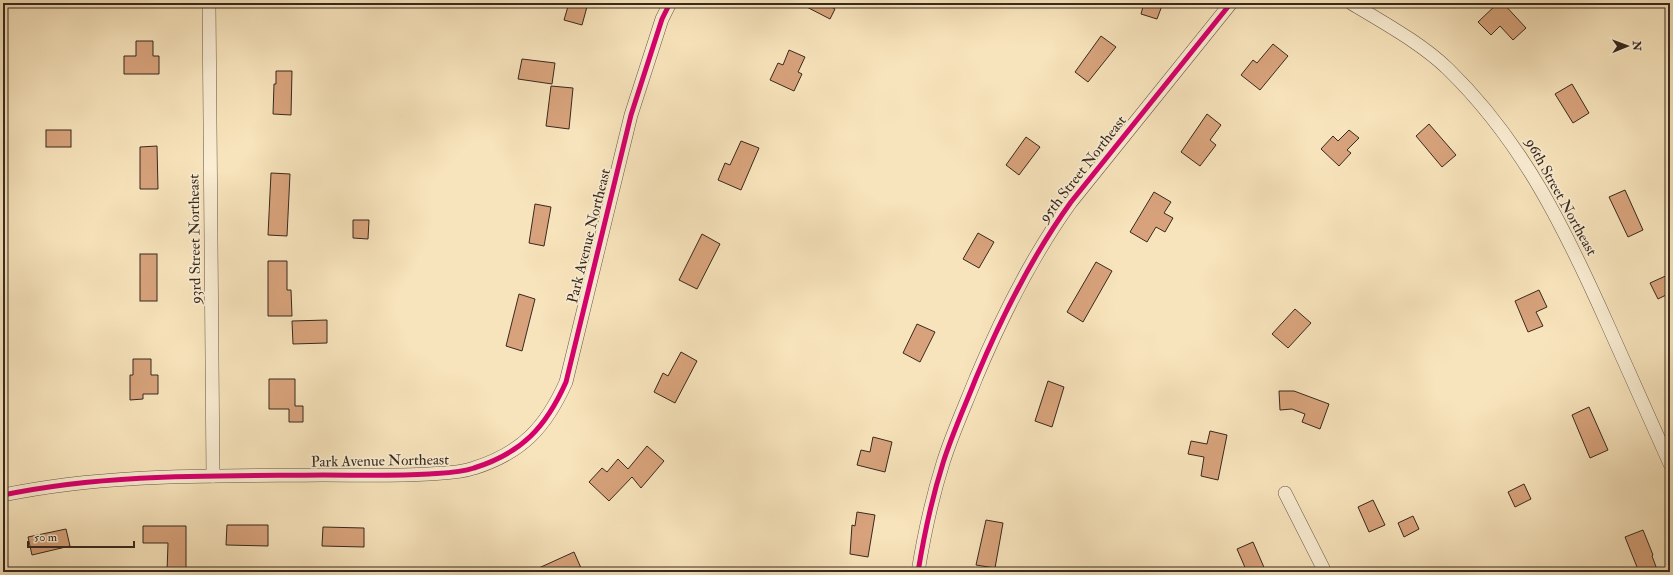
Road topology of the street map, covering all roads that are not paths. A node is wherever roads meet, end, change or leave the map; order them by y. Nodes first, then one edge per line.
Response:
1 (209, 3) edge
2 (670, 3) edge
3 (1231, 3) edge
4 (1351, 3) edge
5 (1670, 464) edge
6 (213, 476) junction
7 (1285, 493) dead end
8 (3, 495) edge
9 (918, 572) edge
10 (1325, 572) edge

1 - 6 street, 93rd Street Northeast
2 - 6 street, Park Avenue Northeast
3 - 9 street, 95th Street Northeast
4 - 5 street, 96th Street Northeast
6 - 8 street, Park Avenue Northeast
7 - 10 street

